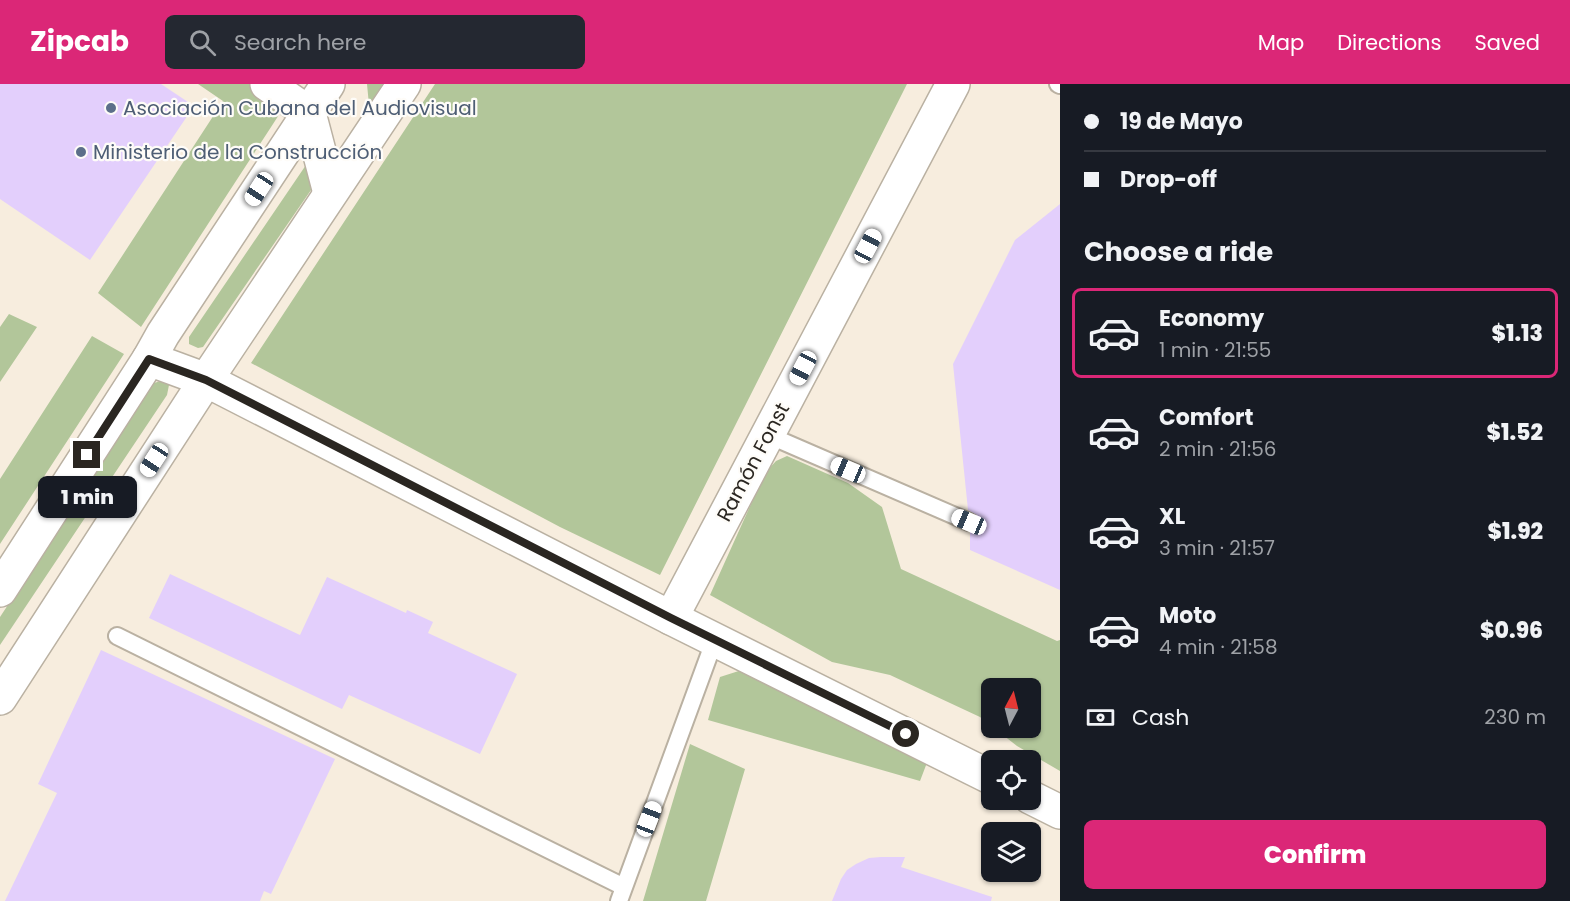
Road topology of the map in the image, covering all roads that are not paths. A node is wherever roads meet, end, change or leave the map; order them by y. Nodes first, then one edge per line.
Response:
1 (267, 84) edge
2 (328, 84) edge
3 (404, 84) edge
4 (953, 84) edge
5 (309, 113) junction
6 (330, 193) junction
7 (149, 359) junction
8 (206, 380) junction
9 (768, 435) junction
10 (969, 522) dead end
11 (0, 590) edge
12 (671, 618) junction
13 (117, 636) dead end
14 (715, 639) junction
15 (4, 689) edge
16 (981, 772) edge
17 (1041, 802) edge
18 (1060, 812) edge
19 (622, 894) edge

1 - 5 main road
2 - 5 main road
3 - 6 main road
4 - 9 main road, Ramón Fonst
5 - 6 main road
5 - 7 main road
6 - 8 main road
7 - 8 main road
7 - 11 main road
8 - 12 main road
8 - 15 main road
9 - 10 lane
9 - 12 main road, Ramón Fonst
12 - 14 main road
13 - 19 lane
14 - 16 main road
14 - 19 lane
17 - 18 main road

